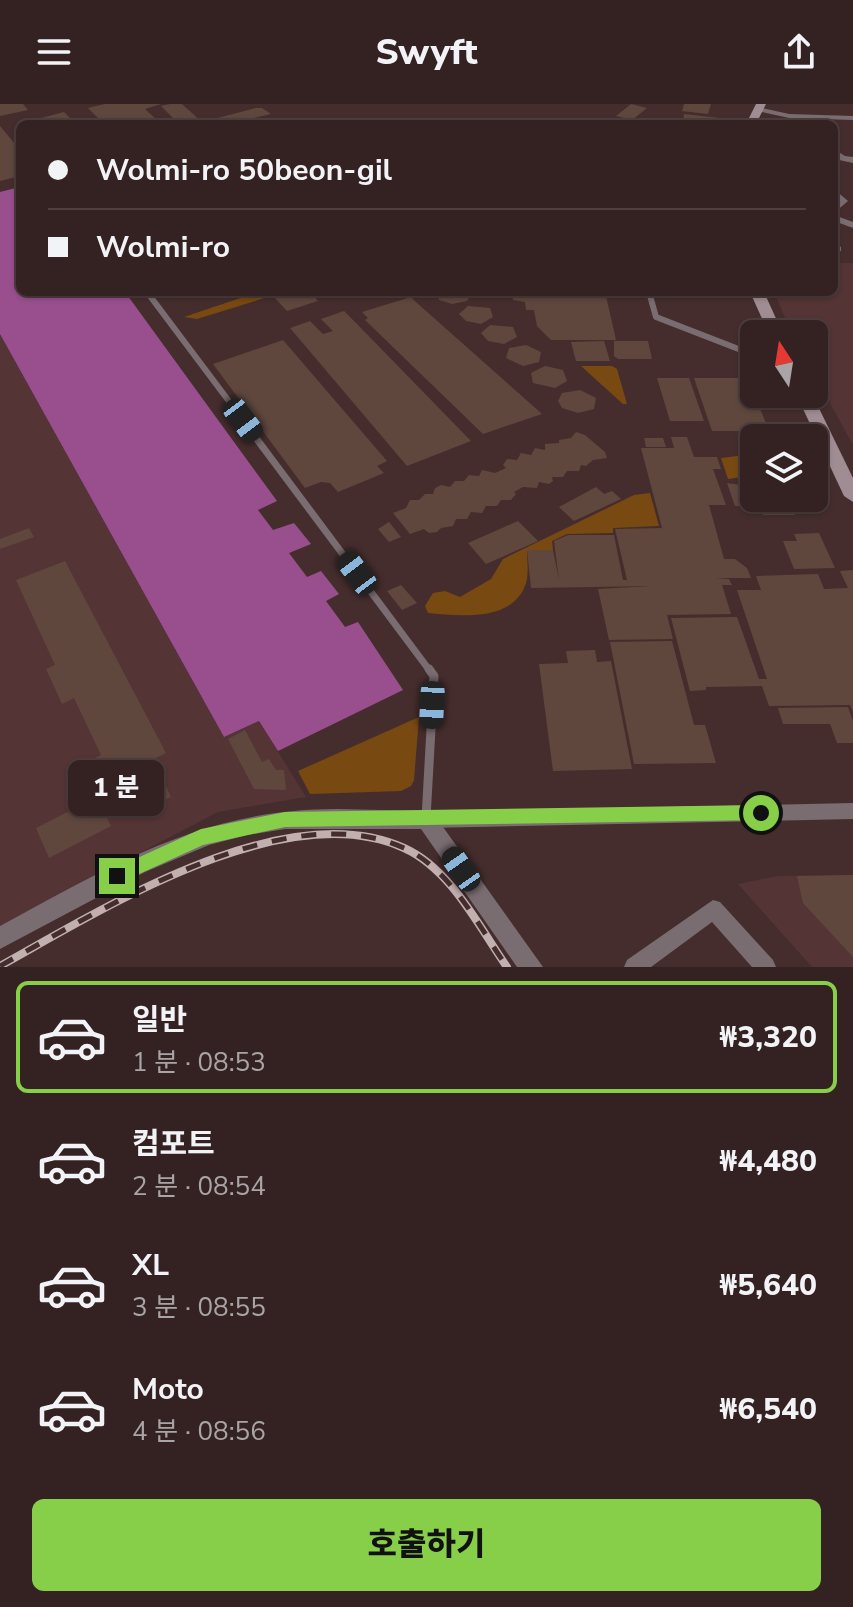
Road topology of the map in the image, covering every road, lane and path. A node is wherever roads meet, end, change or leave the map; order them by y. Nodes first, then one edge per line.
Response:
1 (760, 106) edge
2 (789, 116) junction
3 (853, 118) edge
4 (794, 120) edge
5 (150, 296) edge
6 (650, 296) edge
7 (759, 296) edge
8 (770, 320) edge
9 (740, 350) edge
10 (811, 408) edge
11 (853, 496) edge
12 (853, 811) edge
13 (426, 820) junction
14 (0, 938) edge
15 (531, 967) edge
16 (635, 967) edge
17 (766, 967) edge

1 - 2 street
2 - 3 street
2 - 4 street
5 - 13 lane
6 - 9 lane
7 - 8 main road
10 - 11 main road
12 - 13 street
13 - 14 street
13 - 15 street
16 - 17 street

